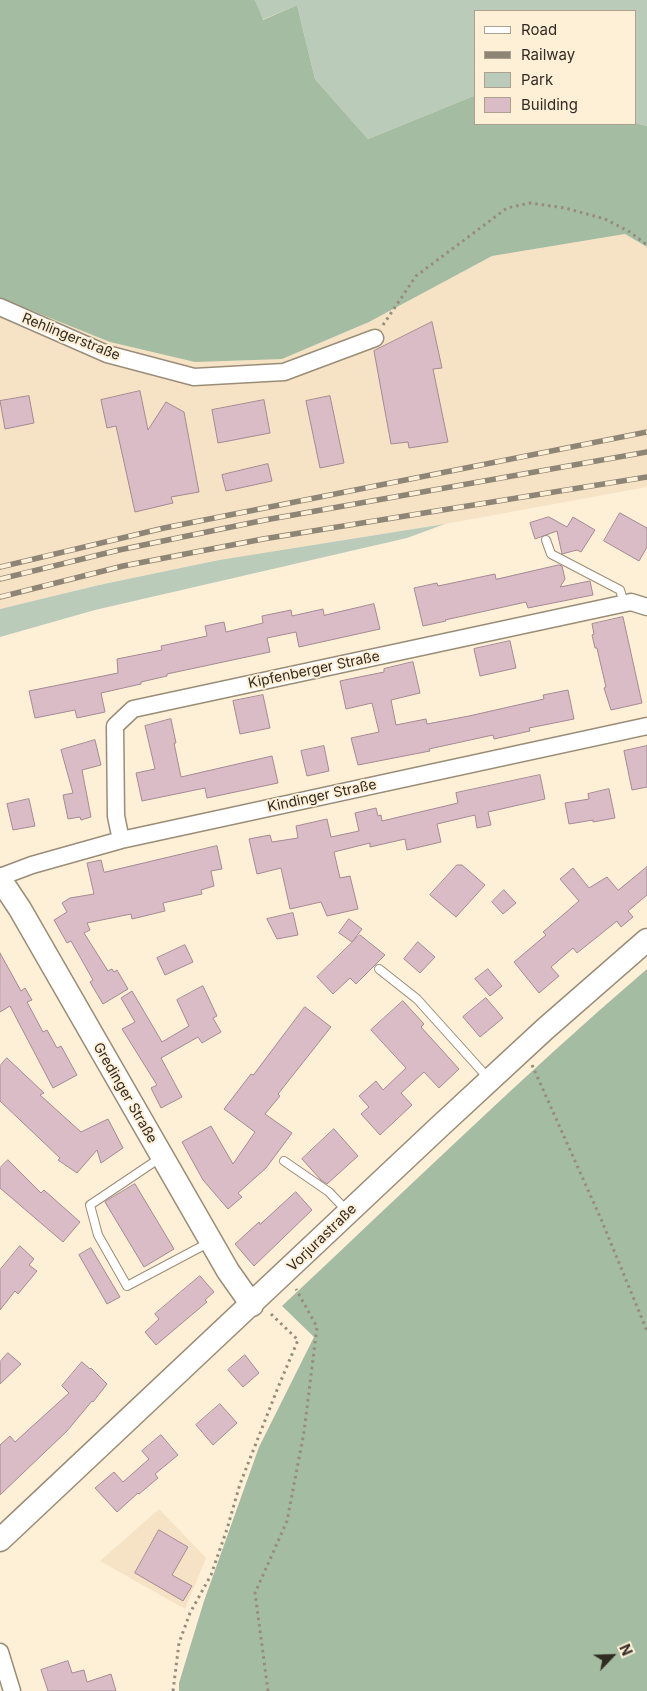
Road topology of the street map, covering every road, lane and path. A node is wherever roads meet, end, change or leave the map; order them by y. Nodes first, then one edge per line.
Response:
1 (647, 245) edge
2 (0, 307) edge
3 (374, 338) joint
4 (546, 540) dead end
5 (628, 602) junction
6 (647, 607) edge
7 (647, 726) edge
8 (121, 840) junction
9 (0, 878) edge
10 (647, 940) edge
11 (379, 969) dead end
12 (520, 1052) junction
13 (490, 1080) junction
14 (162, 1157) junction
15 (284, 1161) dead end
16 (349, 1212) junction
17 (211, 1242) junction
18 (296, 1289) dead end
19 (254, 1302) junction
20 (647, 1332) edge
21 (0, 1540) edge
22 (0, 1652) edge
23 (12, 1691) edge
24 (173, 1691) edge
25 (268, 1691) edge

1 - 3 path
2 - 3 street, Rehlingerstraße
4 - 5 lane
5 - 6 street
5 - 8 street, Kipfenberger Straße
7 - 8 street, Kindinger Straße
8 - 9 street, Kindinger Straße
9 - 14 main road, Gredinger Straße
10 - 12 main road, Vorjurastraße
11 - 13 lane
12 - 13 main road, Vorjurastraße
12 - 20 path
13 - 16 main road, Vorjurastraße
14 - 17 main road, Gredinger Straße
14 - 17 lane
15 - 16 lane
16 - 19 main road, Vorjurastraße
17 - 19 main road, Gredinger Straße
18 - 25 path
19 - 21 main road, Vorjurastraße
19 - 24 path
22 - 23 street

